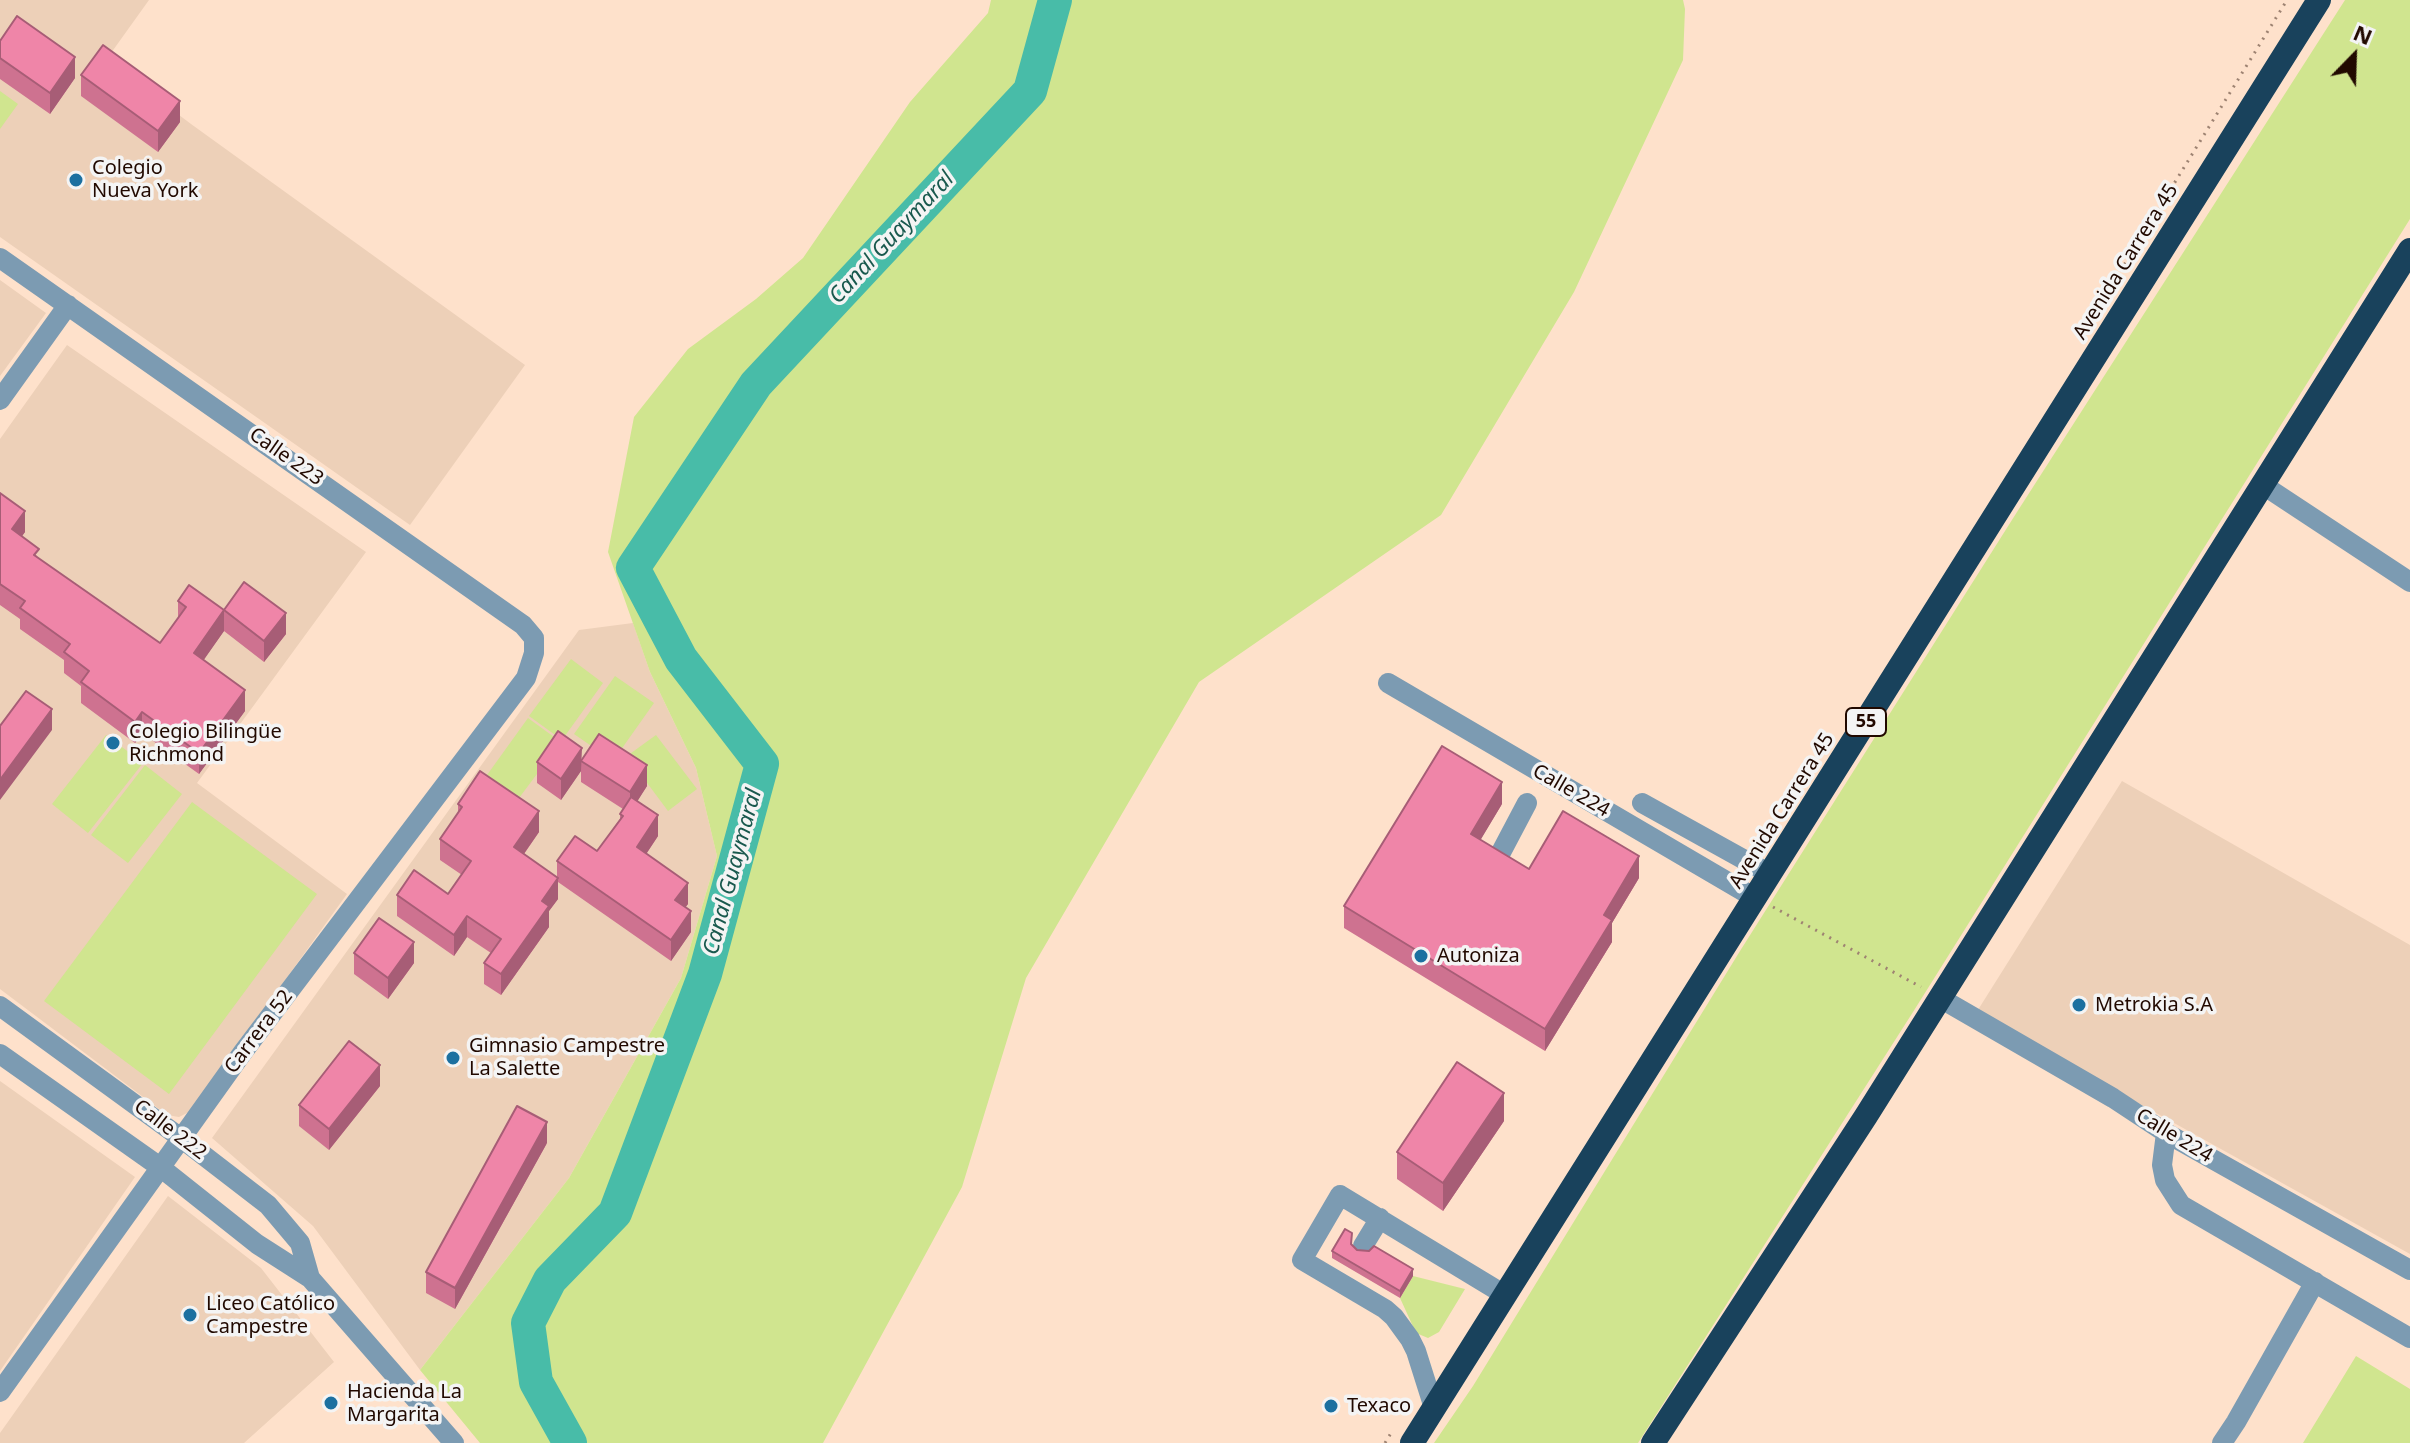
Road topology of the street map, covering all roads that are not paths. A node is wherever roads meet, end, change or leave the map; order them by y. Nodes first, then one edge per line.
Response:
1 (2319, 0) edge
2 (2410, 250) edge
3 (0, 258) edge
4 (68, 305) junction
5 (0, 400) edge
6 (2263, 485) junction
7 (2410, 582) edge
8 (526, 678) joint
9 (1388, 683) dead end
10 (1527, 803) dead end
11 (1642, 803) dead end
12 (1498, 858) edge
13 (1770, 874) junction
14 (1755, 898) junction
15 (1940, 998) junction
16 (0, 1006) edge
17 (0, 1054) edge
18 (2166, 1133) junction
19 (181, 1138) junction
20 (160, 1167) junction
21 (1380, 1218) junction
22 (1363, 1246) dead end
23 (2410, 1270) edge
24 (310, 1278) junction
25 (2315, 1282) junction
26 (1505, 1295) junction
27 (2410, 1338) edge
28 (0, 1392) edge
29 (1434, 1408) junction
30 (454, 1443) edge
31 (1412, 1443) edge
32 (1653, 1443) edge
33 (2222, 1443) edge

1 - 13 highway, Avenida Carrera 45 / 55
2 - 6 highway
3 - 4 street, Calle 223
4 - 5 street
4 - 8 street, Calle 223
6 - 7 street
6 - 15 highway
8 - 19 street, Carrera 52
9 - 14 street, Calle 224
10 - 12 street
11 - 13 street
13 - 14 highway, Avenida Carrera 45 / 55
14 - 26 highway, Avenida Carrera 45 / 55
15 - 18 street, Calle 224
15 - 32 highway
16 - 19 street, Calle 222
17 - 20 street, Calle 222
18 - 23 street, Calle 224
18 - 25 street
19 - 20 street, Carrera 52
19 - 24 street, Calle 222
20 - 24 street, Calle 222
20 - 28 street, Carrera 52
21 - 22 street
21 - 26 street
21 - 29 street
24 - 30 street, Calle 222
25 - 27 street
25 - 33 street
26 - 29 highway, Avenida Carrera 45 / 55
29 - 31 highway, Avenida Carrera 45 / 55

